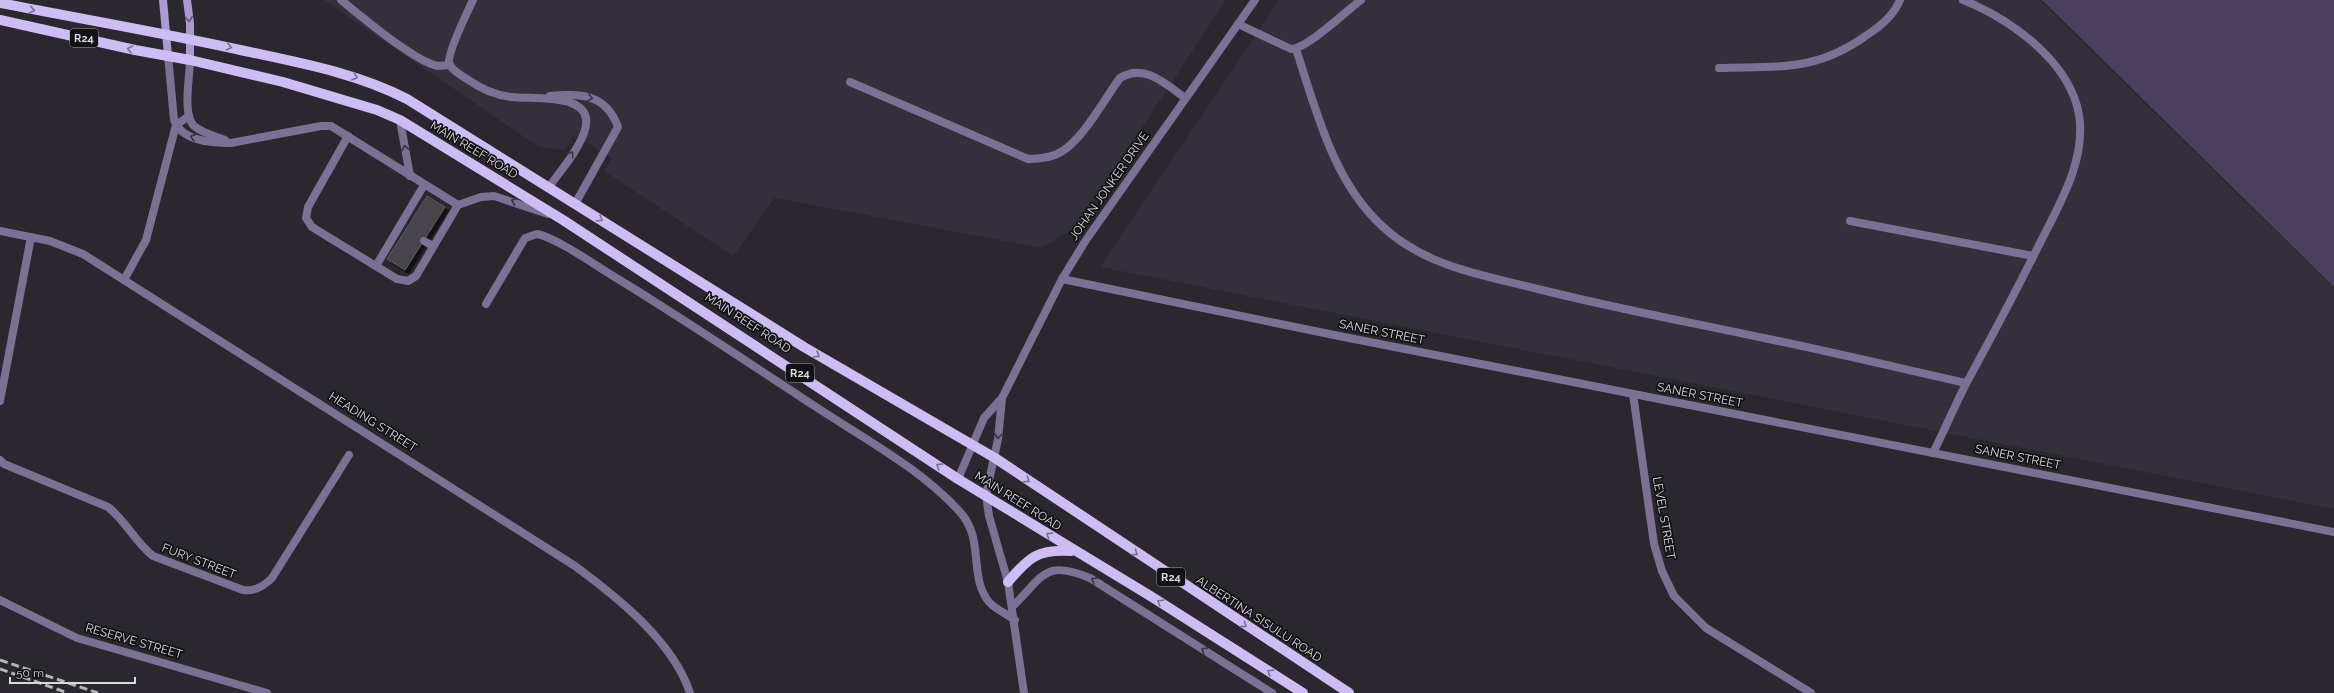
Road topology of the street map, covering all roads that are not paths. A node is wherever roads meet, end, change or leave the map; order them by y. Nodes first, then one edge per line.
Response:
1 (164, 0) edge
2 (187, 0) edge
3 (341, 0) edge
4 (472, 0) edge
5 (1255, 0) edge
6 (1361, 0) edge
7 (1900, 0) edge
8 (1963, 0) edge
9 (0, 3) edge
10 (0, 20) edge
11 (1238, 24) junction
12 (167, 35) junction
13 (190, 39) junction
14 (1296, 49) junction
15 (168, 55) junction
16 (190, 60) junction
17 (450, 64) junction
18 (1719, 68) dead end
19 (850, 82) dead end
20 (537, 98) junction
21 (1186, 98) junction
22 (189, 116) junction
23 (400, 120) junction
24 (176, 125) junction
25 (348, 136) junction
26 (231, 143) junction
27 (410, 176) junction
28 (424, 185) junction
29 (550, 187) junction
30 (575, 204) junction
31 (458, 205) junction
32 (563, 220) junction
33 (1850, 221) dead end
34 (0, 230) edge
35 (31, 237) junction
36 (424, 241) dead end
37 (433, 246) junction
38 (2033, 256) junction
39 (376, 266) junction
40 (1062, 279) junction
41 (124, 280) junction
42 (486, 304) dead end
43 (1966, 383) junction
44 (1633, 394) junction
45 (1002, 398) junction
46 (0, 401) edge
47 (972, 445) junction
48 (1933, 452) junction
49 (349, 455) dead end
50 (995, 458) junction
51 (0, 460) edge
52 (958, 479) junction
53 (986, 495) junction
54 (2334, 532) edge
55 (1074, 551) junction
56 (1008, 582) junction
57 (0, 600) edge
58 (1013, 606) junction
59 (1015, 620) junction
60 (267, 693) edge
61 (690, 693) edge
62 (1024, 693) edge
63 (1272, 693) edge
64 (1303, 693) edge
65 (1349, 693) edge
66 (1811, 693) edge

1 - 12 main road
2 -> 13 main road
3 - 17 street
4 - 17 street
5 - 11 street, JOHAN JONKER DRIVE
6 - 14 street
7 - 18 street
8 - 38 street
9 -> 12 main road, R24
15 -> 10 main road, R24
11 - 14 street
11 - 21 street, JOHAN JONKER DRIVE
12 - 13 main road, MAIN REEF ROAD / R24
12 - 15 main road
13 - 16 main road
13 -> 29 main road, MAIN REEF ROAD / R24
14 - 43 street
15 - 16 main road, MAIN REEF ROAD / R24
15 - 24 street
16 - 22 street
16 - 23 main road, MAIN REEF ROAD / R24
17 - 20 street
19 - 21 street
29 -> 20 street
20 -> 30 street
21 - 40 street, JOHAN JONKER DRIVE
22 - 24 street
22 - 26 street
27 -> 23 street
23 - 32 main road, MAIN REEF ROAD / R24
26 -> 24 street
24 - 41 street
25 - 26 street
25 - 27 street
25 - 39 street
27 - 28 street
28 - 31 street
28 - 39 street
29 - 30 main road, MAIN REEF ROAD / R24
30 -> 47 main road, MAIN REEF ROAD / R24
32 -> 31 street
31 - 37 street
52 -> 32 main road, MAIN REEF ROAD / R24
33 - 38 street
34 - 35 street, HEADING STREET
35 - 41 street, HEADING STREET
35 - 46 street
36 - 37 street
37 - 39 street
38 - 43 street
40 - 44 street, SANER STREET
40 - 45 street, JOHAN JONKER DRIVE
41 - 61 street, HEADING STREET
42 - 59 street
43 - 48 street
44 - 48 street, SANER STREET
44 - 66 street, LEVEL STREET
45 - 47 street, JOHAN JONKER DRIVE
45 -> 50 street, JOHAN JONKER DRIVE
47 - 50 main road, MAIN REEF ROAD / R24
47 - 52 street, JOHAN JONKER DRIVE
48 - 54 street, SANER STREET
49 - 51 street, FURY STREET
50 - 53 street, JOHAN JONKER DRIVE
50 -> 65 main road, ALBERTINA SISULU ROAD / R24
52 - 53 main road, MAIN REEF ROAD / R24
55 -> 53 main road, MAIN REEF ROAD / R24
53 - 56 street
55 - 56 main road
64 -> 55 main road, MAIN REEF ROAD / R24
56 - 58 street
57 - 60 street, RESERVE STREET
58 - 59 street
63 -> 58 street
59 - 62 street

